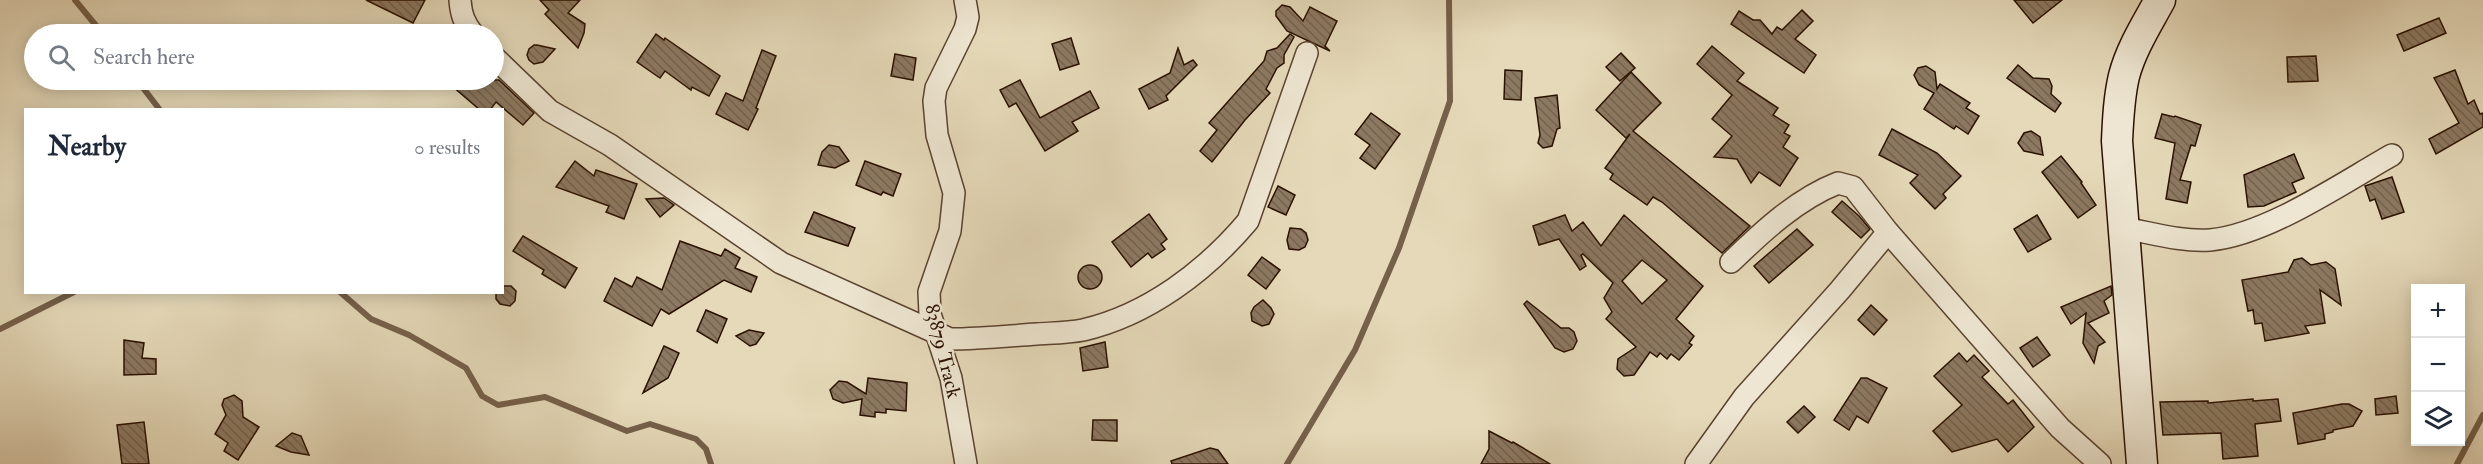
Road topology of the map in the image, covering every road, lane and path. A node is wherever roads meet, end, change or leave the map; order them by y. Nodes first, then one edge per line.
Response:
1 (460, 0) edge
2 (965, 0) edge
3 (2160, 0) edge
4 (465, 24) edge
5 (1306, 53) dead end
6 (504, 67) edge
7 (2392, 155) dead end
8 (2124, 228) junction
9 (1888, 232) junction
10 (1731, 262) dead end
11 (937, 333) junction
12 (966, 464) edge
13 (1696, 464) edge
14 (2100, 464) edge
15 (2142, 464) edge

1 - 4 street
2 - 11 street, 83879 Track
3 - 8 street
5 - 11 street
6 - 11 street
7 - 8 street
8 - 15 street
9 - 10 street
9 - 13 street
9 - 14 street
11 - 12 street, 83879 Track

